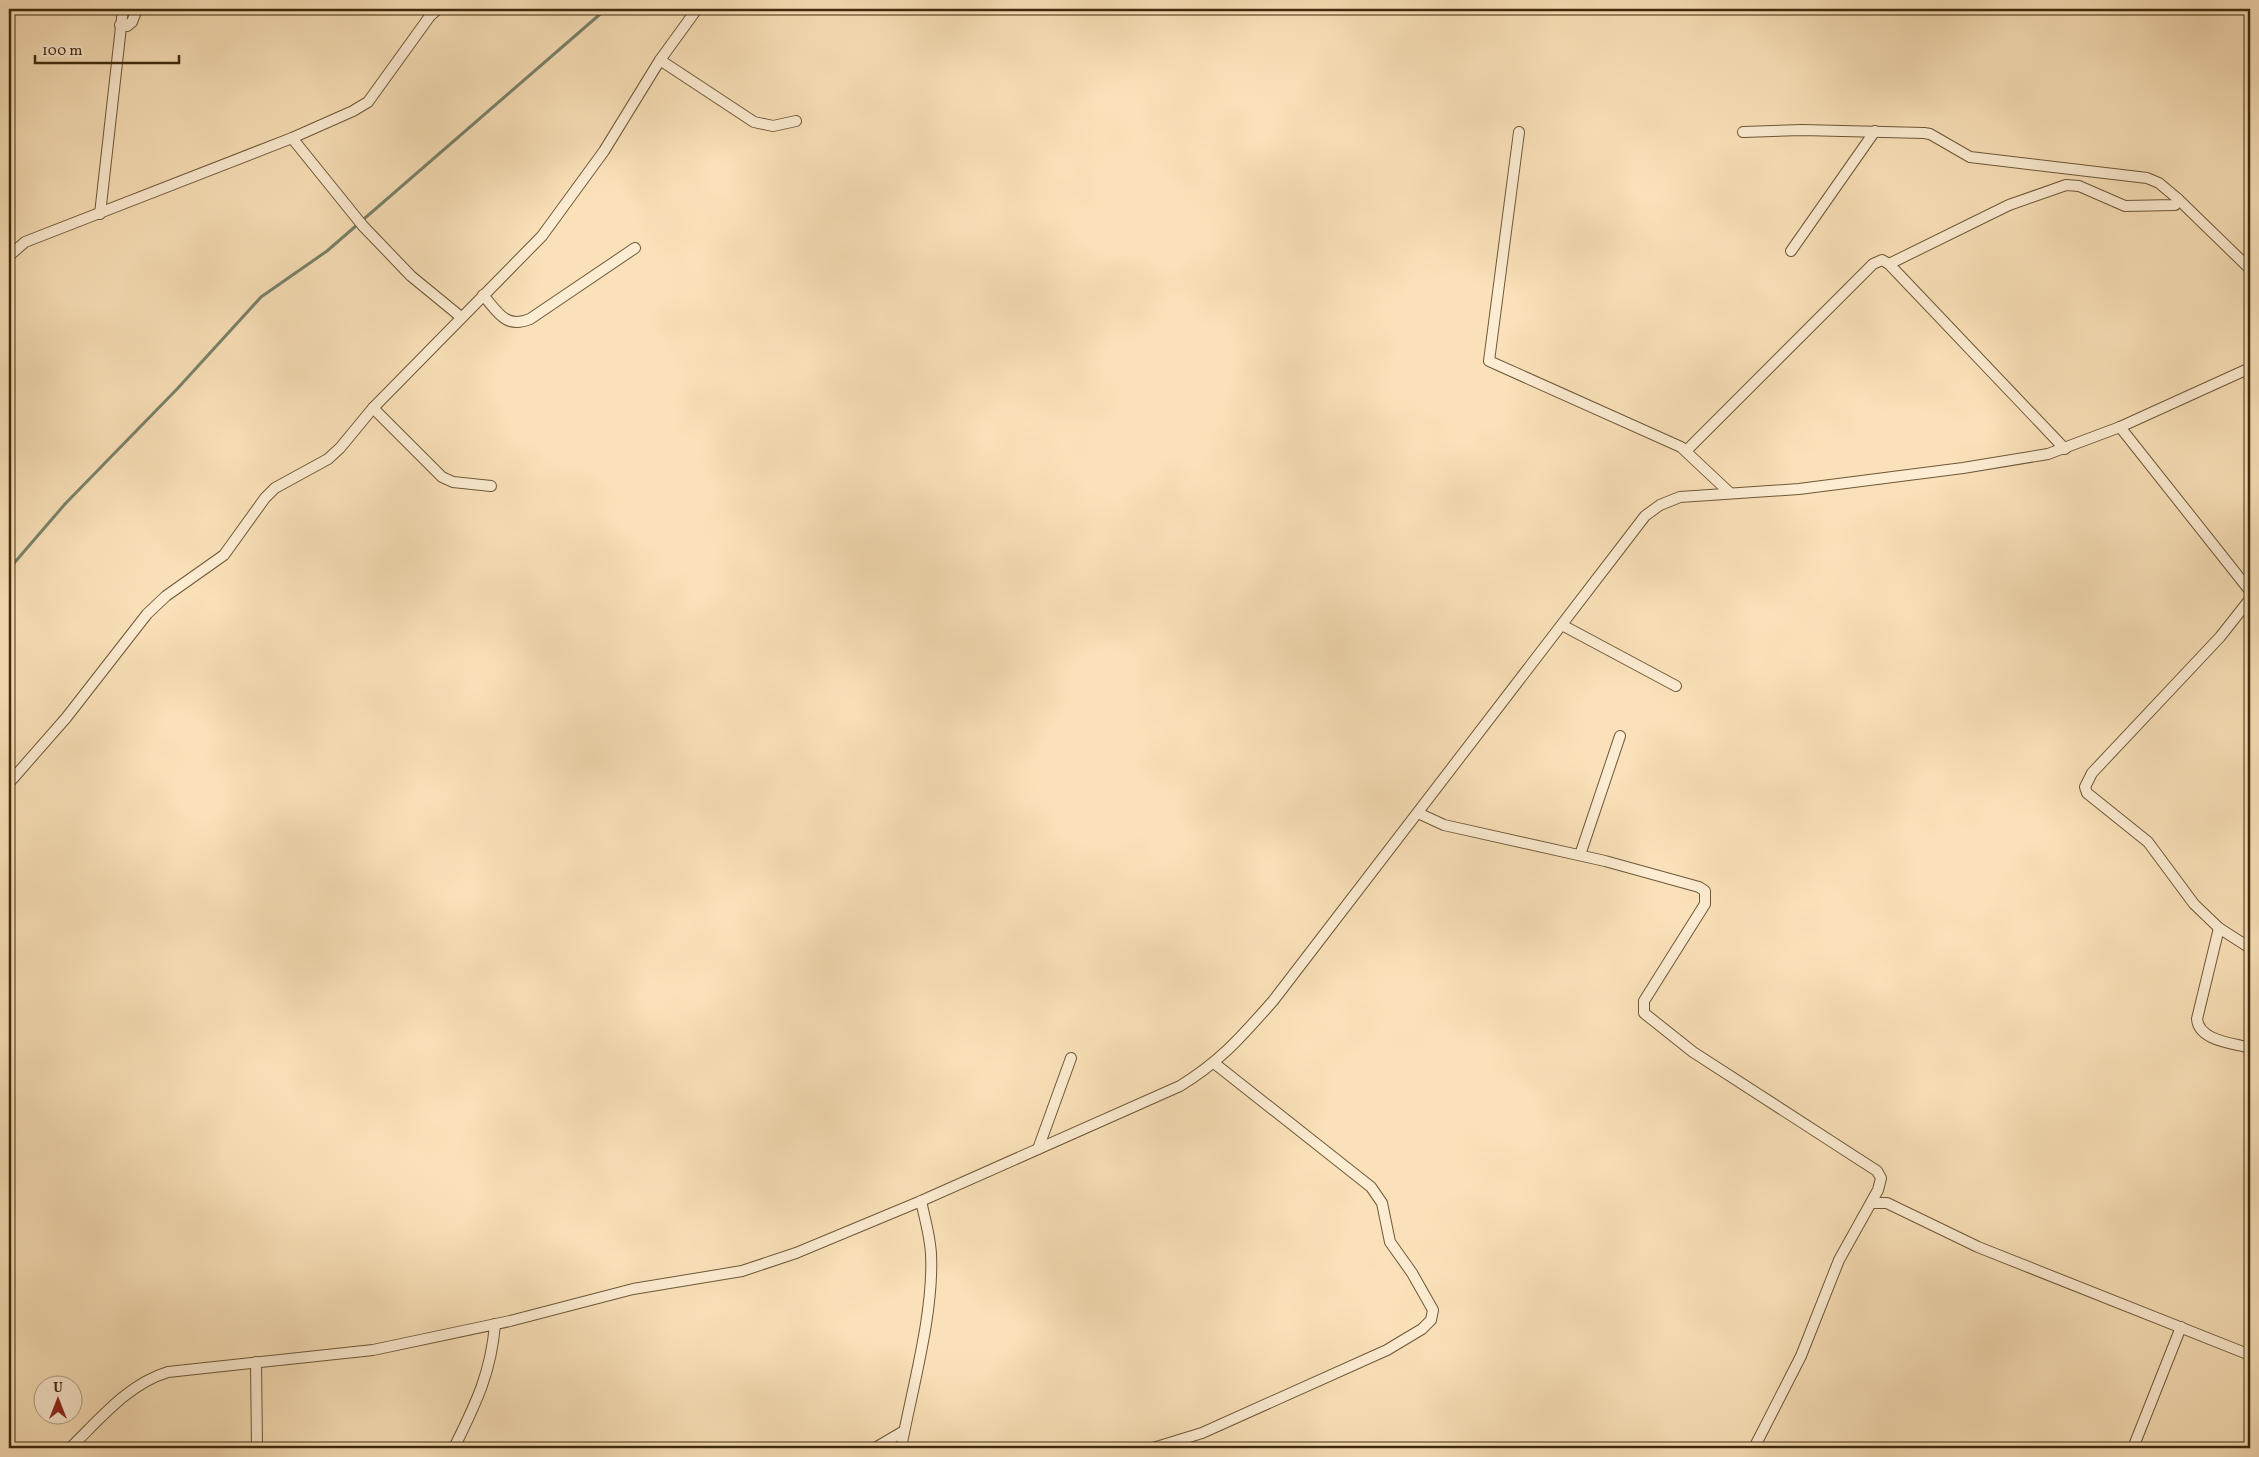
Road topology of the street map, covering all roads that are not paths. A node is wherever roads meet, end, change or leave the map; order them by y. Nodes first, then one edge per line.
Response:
1 (123, 9) edge
2 (137, 9) edge
3 (438, 9) edge
4 (697, 9) edge
5 (120, 26) junction
6 (660, 60) junction
7 (796, 121) dead end
8 (1875, 131) junction
9 (1519, 132) dead end
10 (1743, 132) dead end
11 (292, 138) junction
12 (2178, 199) junction
13 (100, 214) junction
14 (635, 248) dead end
15 (1791, 251) dead end
16 (9, 256) edge
17 (1889, 264) junction
18 (2250, 269) edge
19 (483, 295) junction
20 (461, 317) junction
21 (2250, 368) edge
22 (374, 408) junction
23 (2120, 427) junction
24 (2065, 449) junction
25 (1686, 451) junction
26 (491, 486) dead end
27 (1730, 493) junction
28 (2250, 591) edge
29 (2250, 599) edge
30 (1562, 625) junction
31 (1676, 686) dead end
32 (1620, 736) dead end
33 (9, 783) edge
34 (1418, 813) junction
35 (1580, 855) junction
36 (2220, 928) junction
37 (2250, 948) edge
38 (2250, 1048) edge
39 (1070, 1058) dead end
40 (1214, 1063) junction
41 (1038, 1149) junction
42 (921, 1201) junction
43 (1872, 1203) junction
44 (495, 1324) junction
45 (2181, 1328) junction
46 (2250, 1355) edge
47 (256, 1362) junction
48 (904, 1431) junction
49 (70, 1448) edge
50 (257, 1448) edge
51 (454, 1448) edge
52 (876, 1448) edge
53 (901, 1448) edge
54 (1153, 1448) edge
55 (1754, 1448) edge
56 (2133, 1448) edge

1 - 5 street
2 - 5 street
3 - 11 street
4 - 6 street
5 - 13 street
6 - 7 street
6 - 19 street
8 - 10 street
8 - 12 street
8 - 15 street
9 - 25 street
11 - 13 street
11 - 20 street
12 - 17 street
12 - 18 street
13 - 16 street
14 - 19 street
17 - 24 street
17 - 25 street
19 - 20 street
20 - 22 street
21 - 23 street
22 - 26 street
22 - 33 street
23 - 24 street
23 - 28 street
24 - 27 street
25 - 27 street
27 - 30 street
29 - 36 street
30 - 31 street
30 - 34 street
32 - 35 street
34 - 35 street
34 - 40 street
35 - 43 street
36 - 37 street
36 - 38 street
39 - 41 street
40 - 41 street
40 - 54 street
41 - 42 street
42 - 44 street
42 - 48 street
43 - 45 street
43 - 55 street
44 - 47 street
44 - 51 street
45 - 46 street
45 - 56 street
47 - 49 street
47 - 50 street
48 - 52 street
48 - 53 street

